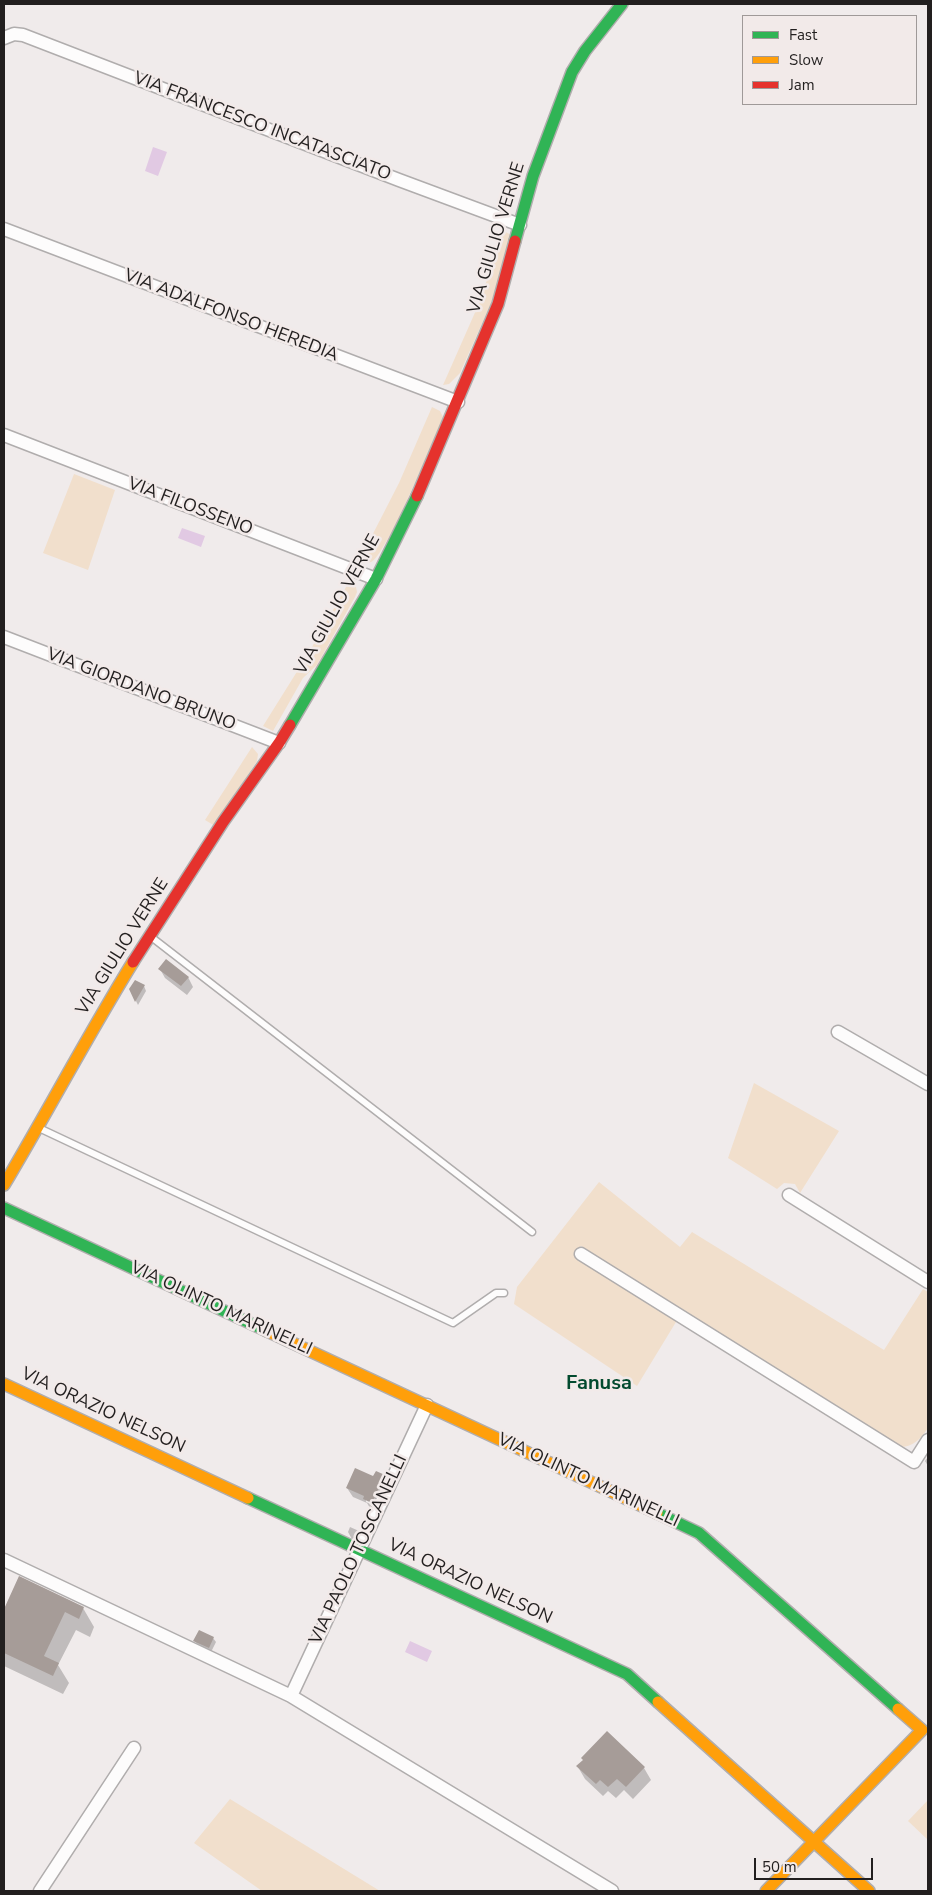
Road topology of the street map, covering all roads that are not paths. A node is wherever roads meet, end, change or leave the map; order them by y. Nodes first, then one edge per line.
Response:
1 (622, 4) edge
2 (4, 38) edge
3 (520, 225) junction
4 (4, 229) edge
5 (458, 402) junction
6 (4, 435) edge
7 (376, 579) junction
8 (4, 637) edge
9 (279, 743) junction
10 (149, 936) junction
11 (838, 1032) dead end
12 (928, 1084) edge
13 (38, 1128) junction
14 (4, 1185) edge
15 (788, 1195) dead end
16 (4, 1208) edge
17 (532, 1232) dead end
18 (581, 1254) dead end
19 (928, 1282) edge
20 (504, 1293) dead end
21 (4, 1384) edge
22 (427, 1405) junction
23 (928, 1440) edge
24 (360, 1550) junction
25 (4, 1560) edge
26 (291, 1696) junction
27 (134, 1748) dead end
28 (814, 1842) junction
29 (40, 1891) edge
30 (612, 1891) edge
31 (766, 1891) edge
32 (869, 1891) edge

1 - 3 street, VIA GIULIO VERNE
2 - 3 street, VIA FRANCESCO INCATASCIATO
3 - 5 street, VIA GIULIO VERNE
4 - 5 street, VIA ADALFONSO HEREDIA
5 - 7 street, VIA GIULIO VERNE
6 - 7 street, VIA FILOSSENO
7 - 9 street, VIA GIULIO VERNE
8 - 9 street, VIA GIORDANO BRUNO
9 - 10 street, VIA GIULIO VERNE
10 - 13 street, VIA GIULIO VERNE
10 - 17 lane
11 - 12 street
13 - 14 street, VIA GIULIO VERNE
13 - 20 lane
15 - 19 street
16 - 22 street, VIA OLINTO MARINELLI
18 - 23 street
21 - 24 street, VIA ORAZIO NELSON
22 - 24 street, VIA PAOLO TOSCANELLI
22 - 28 street, VIA OLINTO MARINELLI
24 - 26 street, VIA PAOLO TOSCANELLI
24 - 28 street, VIA ORAZIO NELSON
25 - 26 street
26 - 30 street
27 - 29 street
28 - 31 street, VIA OLINTO MARINELLI
28 - 32 street, VIA ORAZIO NELSON

